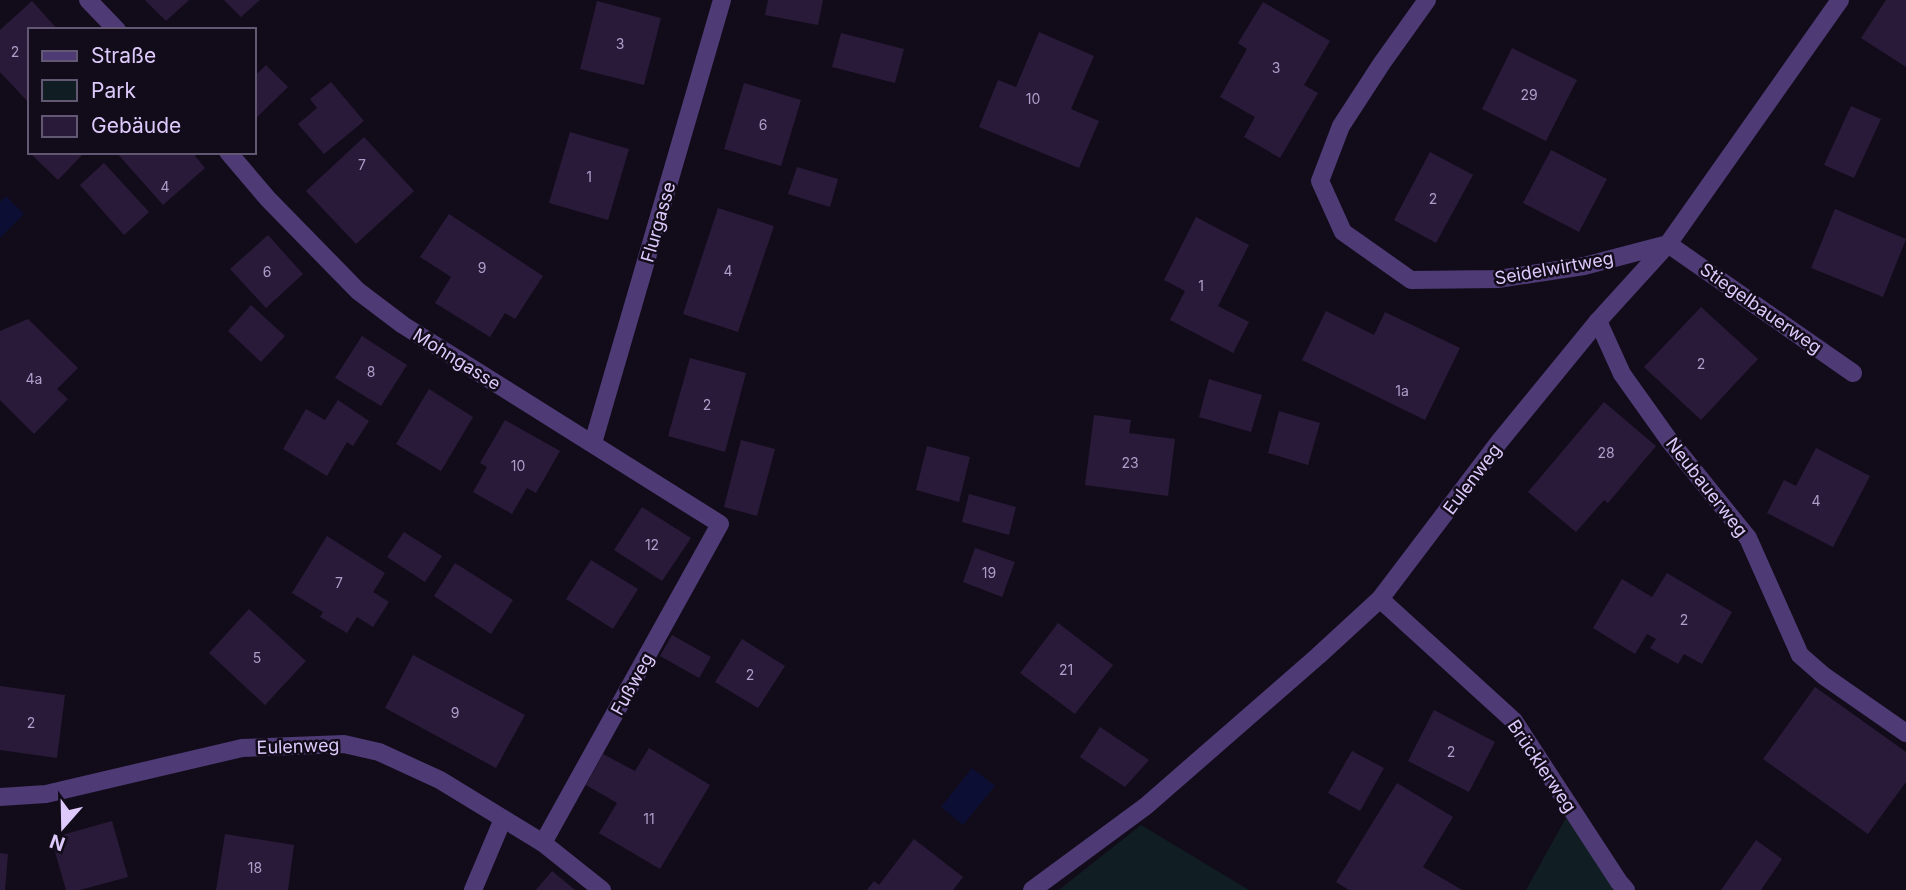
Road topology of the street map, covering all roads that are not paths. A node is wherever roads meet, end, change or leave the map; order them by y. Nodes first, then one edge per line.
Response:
1 (88, 0) edge
2 (722, 0) edge
3 (1427, 0) edge
4 (1840, 0) edge
5 (115, 28) edge
6 (230, 154) edge
7 (1668, 244) junction
8 (1598, 321) junction
9 (1853, 373) dead end
10 (593, 443) junction
11 (720, 524) joint
12 (1380, 599) junction
13 (1906, 733) edge
14 (0, 797) edge
15 (503, 819) junction
16 (543, 843) junction
17 (473, 890) edge
18 (602, 890) edge
19 (1032, 890) edge
20 (1626, 890) edge

1 - 5 street
2 - 10 street, Flurgasse
3 - 7 street, Seidelwirtweg
4 - 7 street, Eulenweg
6 - 10 street, Mohngasse
7 - 8 street, Eulenweg
7 - 9 street, Stiegelbauerweg
8 - 12 street, Eulenweg
8 - 13 street, Neubauerweg
10 - 11 street, Mohngasse
11 - 16 street, Fußweg
12 - 19 street, Eulenweg
12 - 20 street, Brücklerweg
14 - 15 street, Eulenweg
15 - 16 street, Eulenweg
15 - 17 street
16 - 18 street, Eulenweg

